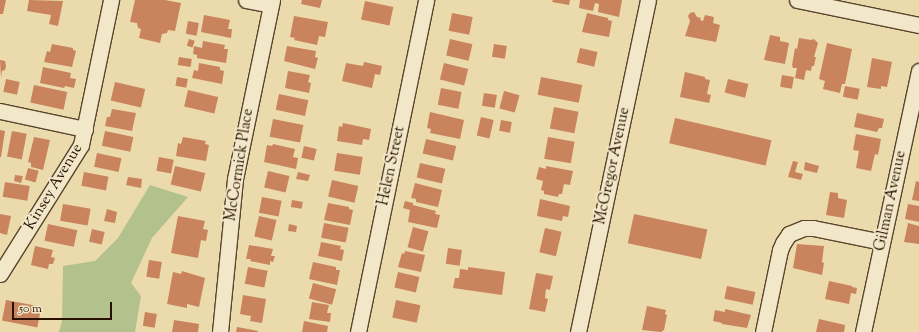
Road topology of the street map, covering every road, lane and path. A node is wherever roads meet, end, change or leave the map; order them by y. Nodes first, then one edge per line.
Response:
1 (112, 0) edge
2 (246, 0) edge
3 (426, 0) edge
4 (648, 0) edge
5 (797, 0) edge
6 (272, 3) edge
7 (919, 24) edge
8 (919, 71) edge
9 (0, 111) edge
10 (85, 129) junction
11 (882, 242) junction
12 (0, 274) edge
13 (220, 332) edge
14 (358, 332) edge
15 (578, 332) edge
16 (763, 332) edge
17 (863, 332) edge

1 - 10 street, Kinsey Avenue
2 - 6 street
3 - 14 street, Helen Street
4 - 15 street, McGregor Avenue
5 - 7 street
6 - 13 street, McCormick Place
8 - 11 street, Gilman Avenue
9 - 10 street
10 - 12 street, Kinsey Avenue
11 - 16 street
11 - 17 street, Gilman Avenue

